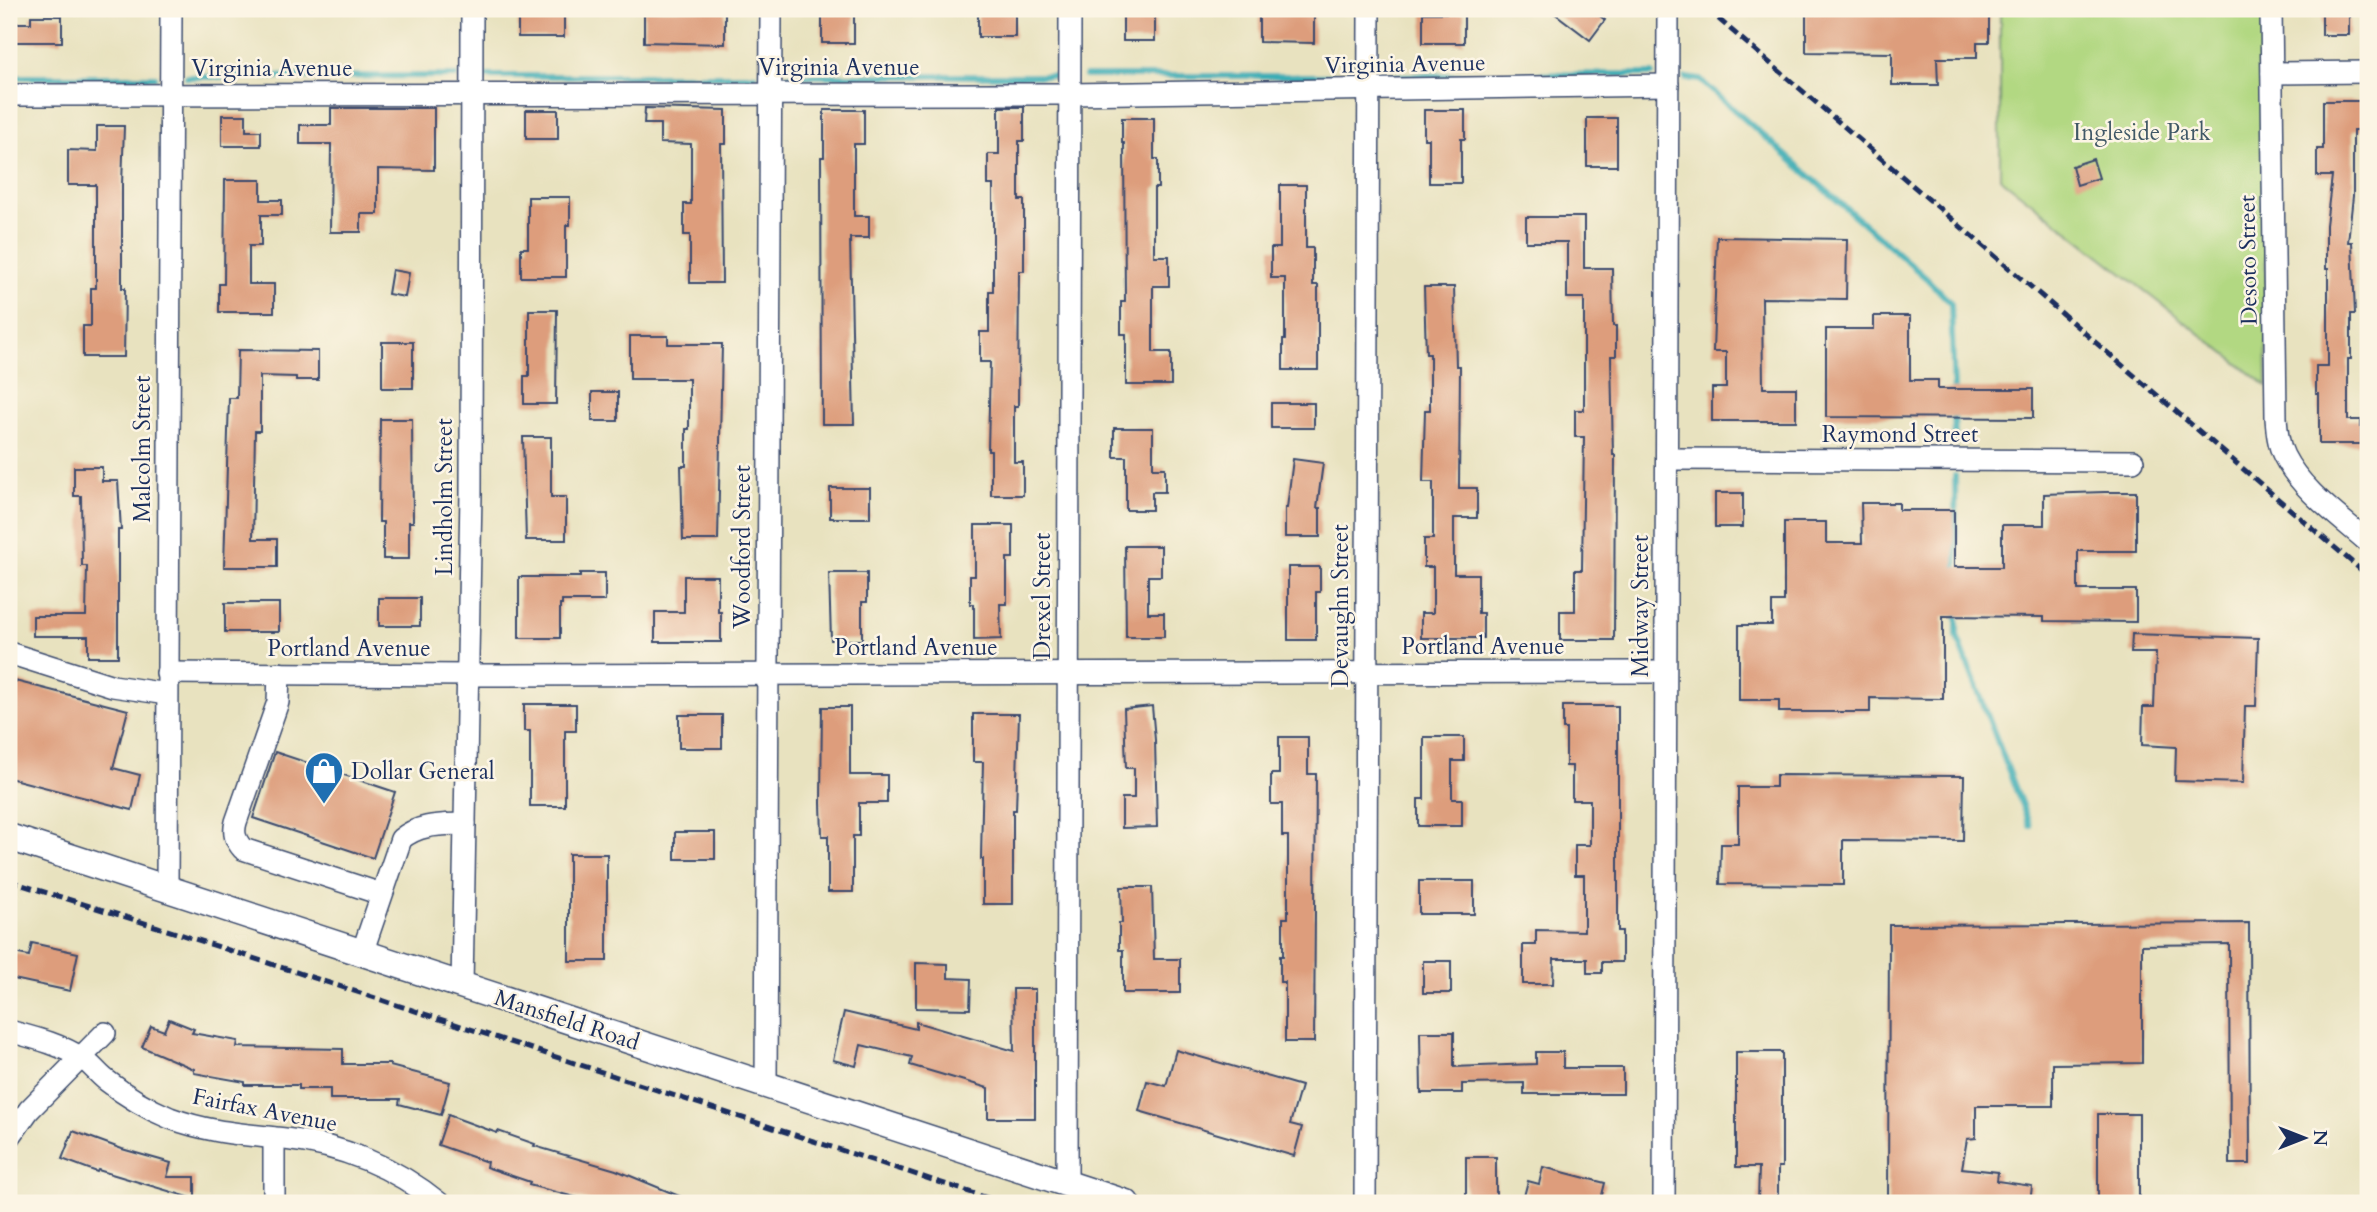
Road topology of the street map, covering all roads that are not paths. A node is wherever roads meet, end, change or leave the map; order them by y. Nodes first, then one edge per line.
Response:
1 (171, 9) edge
2 (471, 9) edge
3 (771, 9) edge
4 (1070, 9) edge
5 (1369, 9) edge
6 (1668, 9) edge
7 (2271, 9) edge
8 (2368, 72) edge
9 (2272, 74) junction
10 (1668, 85) junction
11 (1369, 90) junction
12 (771, 93) junction
13 (171, 94) junction
14 (1070, 94) junction
15 (9, 95) edge
16 (471, 95) junction
17 (1667, 458) junction
18 (2133, 461) dead end
19 (2368, 542) edge
20 (9, 653) edge
21 (1665, 672) junction
22 (1366, 673) junction
23 (279, 674) junction
24 (768, 674) junction
25 (1068, 674) junction
26 (469, 675) junction
27 (167, 683) junction
28 (465, 824) junction
29 (9, 838) edge
30 (167, 889) junction
31 (381, 894) junction
32 (362, 953) junction
33 (462, 986) junction
34 (9, 1031) edge
35 (104, 1032) dead end
36 (80, 1057) junction
37 (766, 1086) junction
38 (9, 1138) edge
39 (274, 1138) junction
40 (1067, 1184) junction
41 (274, 1203) edge
42 (439, 1203) edge
43 (1126, 1203) edge
44 (1365, 1203) edge
45 (1664, 1203) edge

1 - 13 street, Malcolm Street
2 - 16 street, Lindholm Street
3 - 12 street, Woodford Street
4 - 14 street, Drexel Street
5 - 11 street, Devaughn Street
6 - 10 street, Midway Street
7 - 9 street, Desoto Street
8 - 9 street
9 - 19 street, Desoto Street
10 - 11 street, Virginia Avenue
10 - 17 street, Midway Street
11 - 14 street, Virginia Avenue
11 - 22 street, Devaughn Street
12 - 14 street, Virginia Avenue
12 - 16 street, Virginia Avenue
12 - 24 street, Woodford Street
13 - 15 street, Virginia Avenue
13 - 16 street, Virginia Avenue
13 - 27 street, Malcolm Street
14 - 25 street, Drexel Street
16 - 26 street, Lindholm Street
17 - 18 street, Raymond Street
17 - 21 street, Midway Street
20 - 27 street, Portland Avenue
21 - 22 street, Portland Avenue
21 - 45 street, Midway Street
22 - 25 street, Portland Avenue
22 - 44 street, Devaughn Street
23 - 26 street, Portland Avenue
23 - 27 street, Portland Avenue
23 - 31 street
24 - 25 street, Portland Avenue
24 - 26 street, Portland Avenue
24 - 37 street, Woodford Street
25 - 40 street, Drexel Street
26 - 28 street, Lindholm Street
27 - 30 street, Malcolm Street
28 - 31 street
28 - 33 street, Lindholm Street
29 - 30 main road, Mansfield Road
30 - 32 main road, Mansfield Road
31 - 32 street
32 - 33 main road, Mansfield Road
33 - 37 main road, Mansfield Road
34 - 36 street, Fairfax Avenue
35 - 36 street
36 - 38 street
36 - 39 street, Fairfax Avenue
37 - 40 main road, Mansfield Road
39 - 41 street
39 - 42 street, Fairfax Avenue
40 - 43 main road, Mansfield Road

